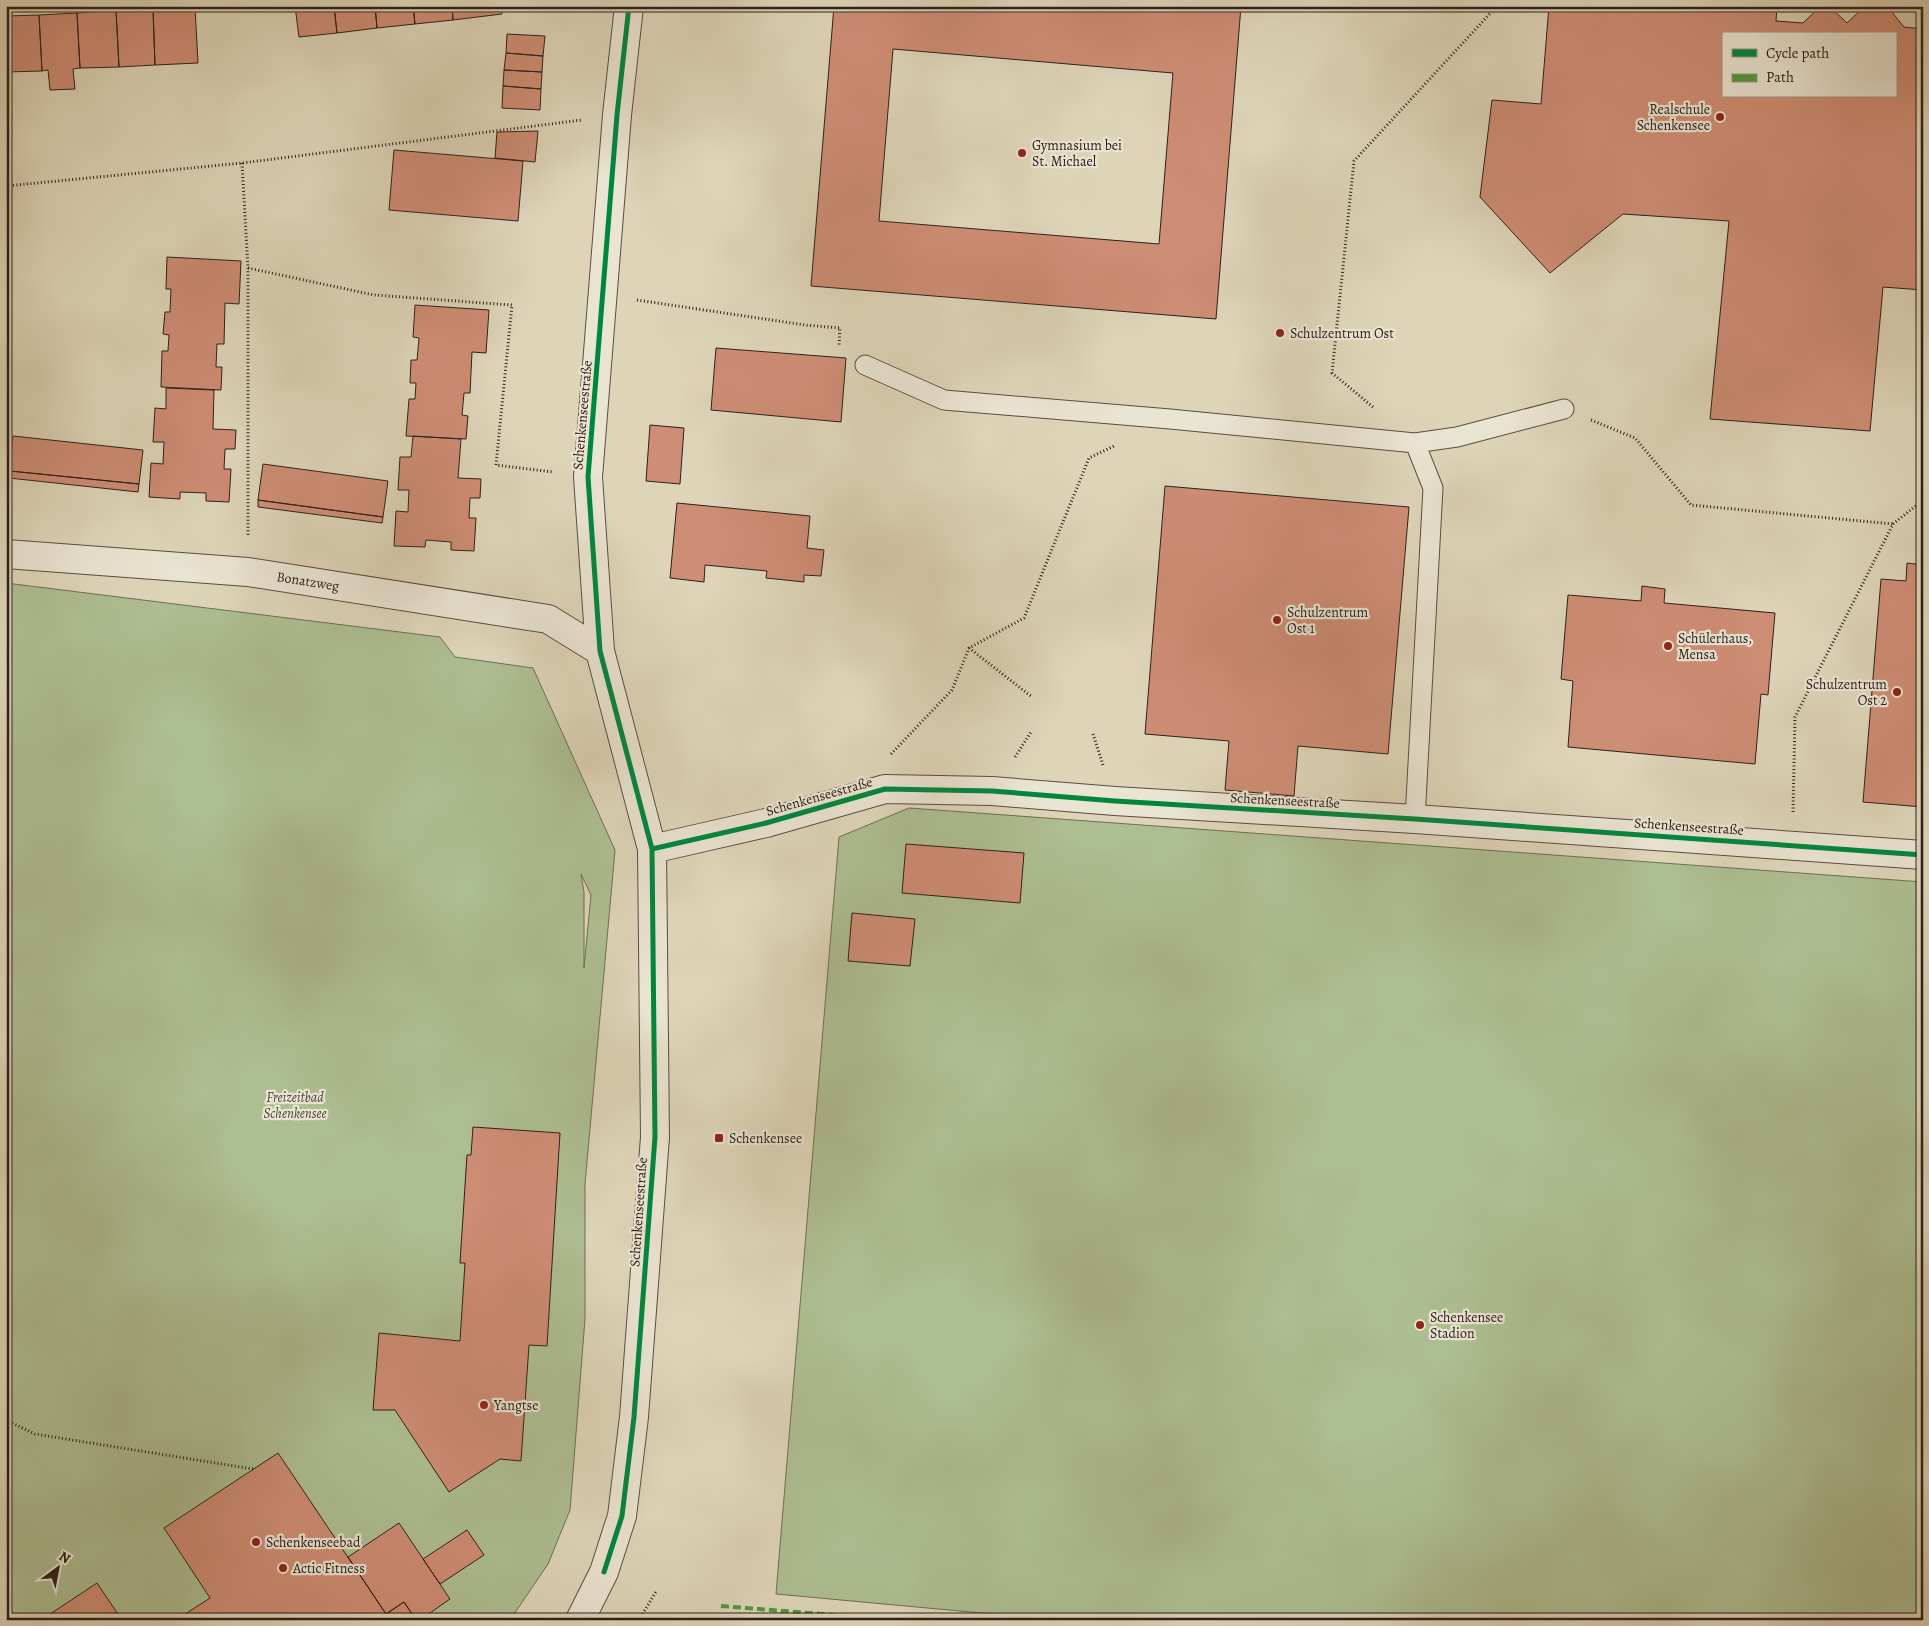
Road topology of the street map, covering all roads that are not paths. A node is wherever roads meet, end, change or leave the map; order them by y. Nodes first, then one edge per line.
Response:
1 (629, 6) edge
2 (865, 366) dead end
3 (1564, 409) road end
4 (1415, 443) junction
5 (6, 554) edge
6 (600, 651) junction
7 (1415, 819) junction
8 (652, 849) junction
9 (1923, 855) edge
10 (580, 1620) edge

1 - 6 street, Schenkenseestraße
2 - 4 lane
3 - 4 lane
4 - 7 lane
5 - 6 street, Bonatzweg
6 - 8 street, Schenkenseestraße
7 - 8 street, Schenkenseestraße
7 - 9 street, Schenkenseestraße
8 - 10 street, Schenkenseestraße

